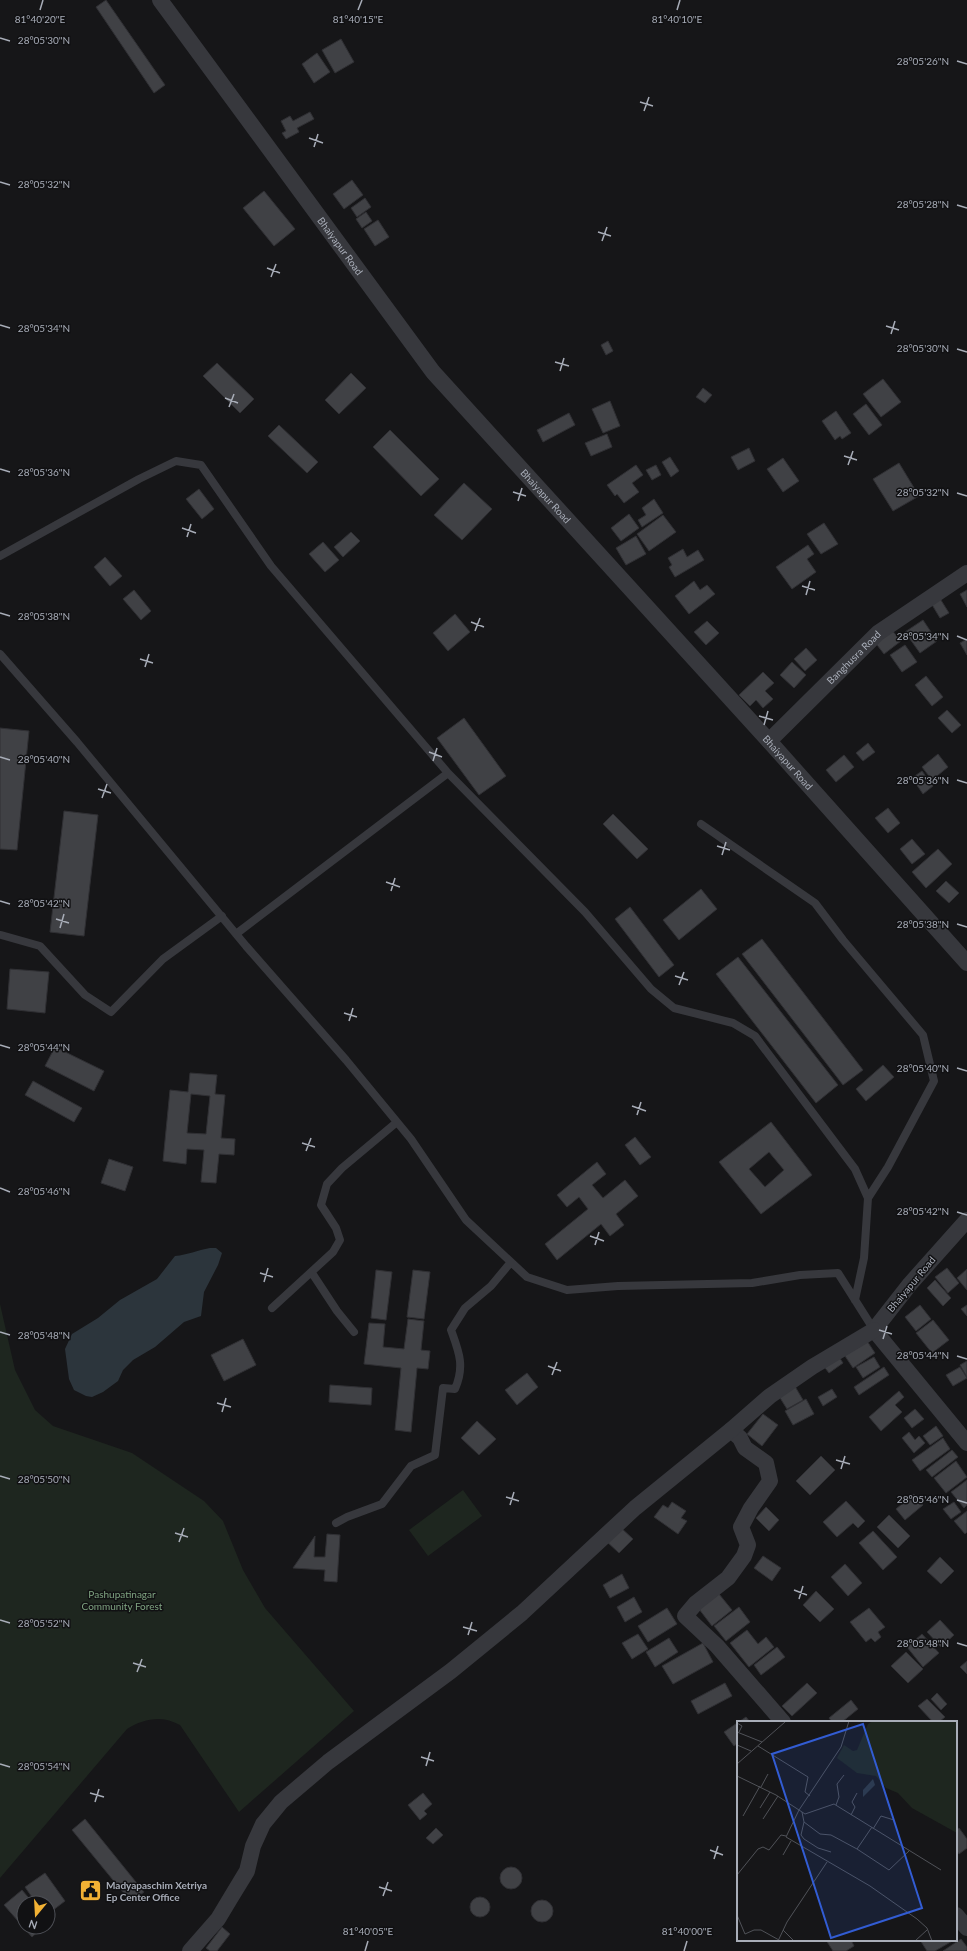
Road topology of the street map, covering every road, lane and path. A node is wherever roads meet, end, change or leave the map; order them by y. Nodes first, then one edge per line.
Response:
1 (160, 0) edge
2 (0, 556) edge
3 (967, 573) edge
4 (0, 654) edge
5 (770, 741) junction
6 (448, 772) junction
7 (702, 824) dead end
8 (222, 916) junction
9 (236, 934) junction
10 (2, 935) dead end
11 (967, 964) edge
12 (397, 1122) junction
13 (868, 1198) junction
14 (967, 1220) edge
15 (511, 1262) junction
16 (312, 1272) junction
17 (855, 1300) junction
18 (272, 1308) dead end
19 (874, 1330) junction
20 (354, 1332) dead end
21 (731, 1430) junction
22 (967, 1443) edge
23 (336, 1523) dead end
24 (782, 1721) edge
25 (957, 1916) edge
26 (967, 1928) edge
27 (190, 1951) edge

1 - 5 street, Bhaiyapur Road
2 - 6 lane
3 - 5 street, Banghusra Road
4 - 8 lane
5 - 11 street, Bhaiyapur Road
6 - 9 lane
6 - 13 lane
7 - 13 lane
8 - 9 lane
8 - 10 lane
9 - 12 lane
12 - 15 lane
12 - 16 lane
13 - 17 lane
14 - 19 street, Bhaiyapur Road
15 - 17 lane
15 - 23 lane
16 - 18 lane
16 - 20 lane
17 - 19 lane
19 - 21 street
19 - 22 street
21 - 24 street
21 - 27 street
25 - 26 street

